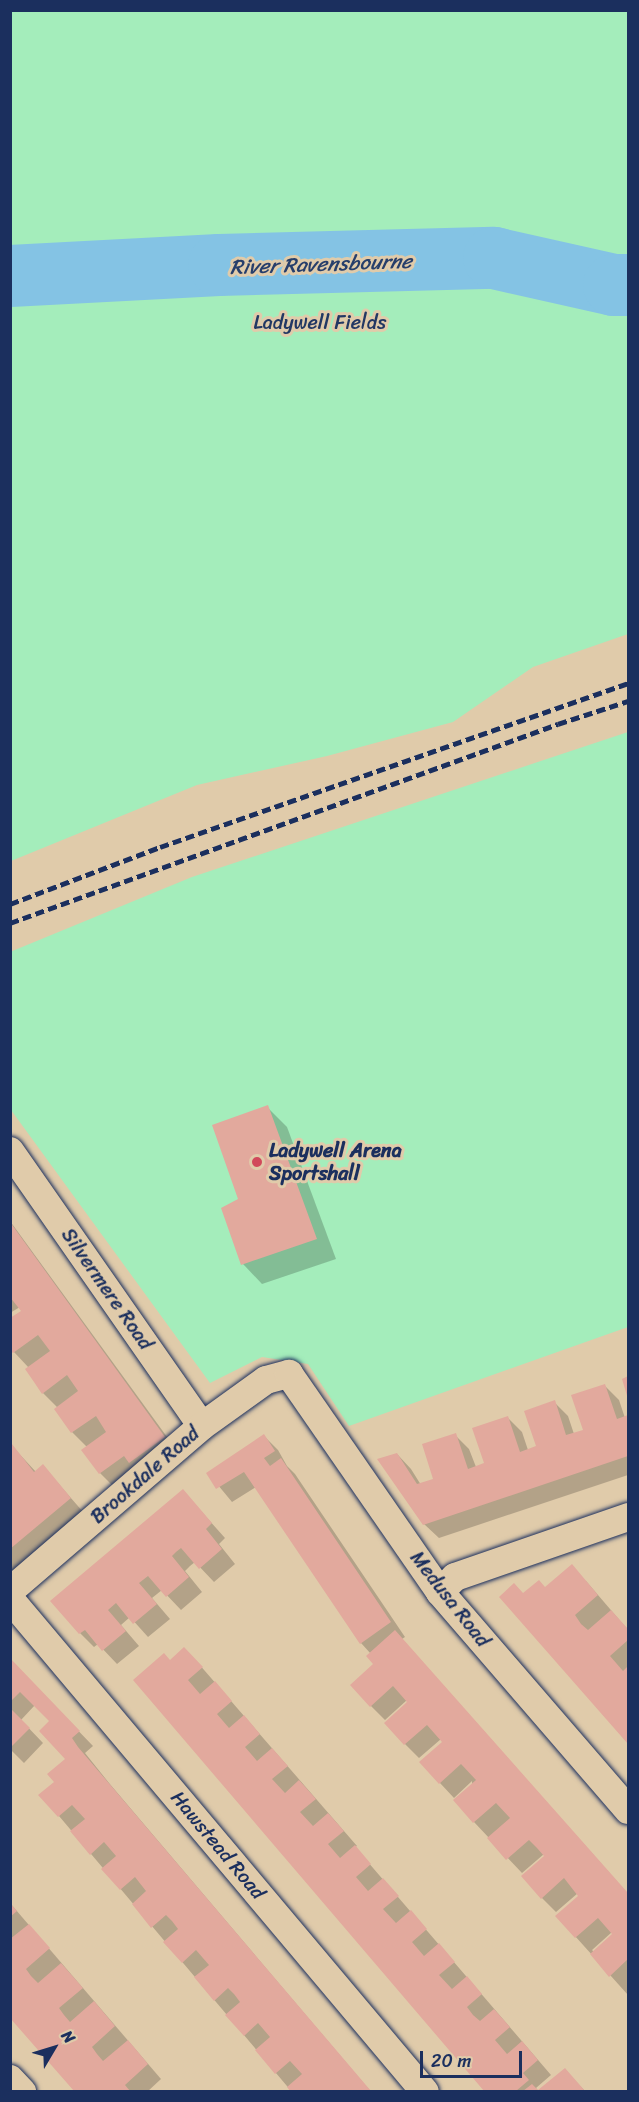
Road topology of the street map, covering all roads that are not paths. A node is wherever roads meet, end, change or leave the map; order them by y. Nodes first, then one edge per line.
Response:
1 (10, 1152) edge
2 (289, 1374) joint
3 (202, 1426) junction
4 (628, 1517) edge
5 (10, 1591) edge
6 (440, 1592) junction
7 (10, 1599) edge
8 (628, 1809) edge
9 (10, 2079) edge
10 (22, 2091) edge
11 (425, 2091) edge

1 - 3 street, Silvermere Road
2 - 3 street, Brookdale Road
2 - 6 street, Medusa Road
3 - 5 street, Brookdale Road
4 - 6 street
6 - 8 street, Medusa Road
7 - 11 street, Hawstead Road
9 - 10 street

